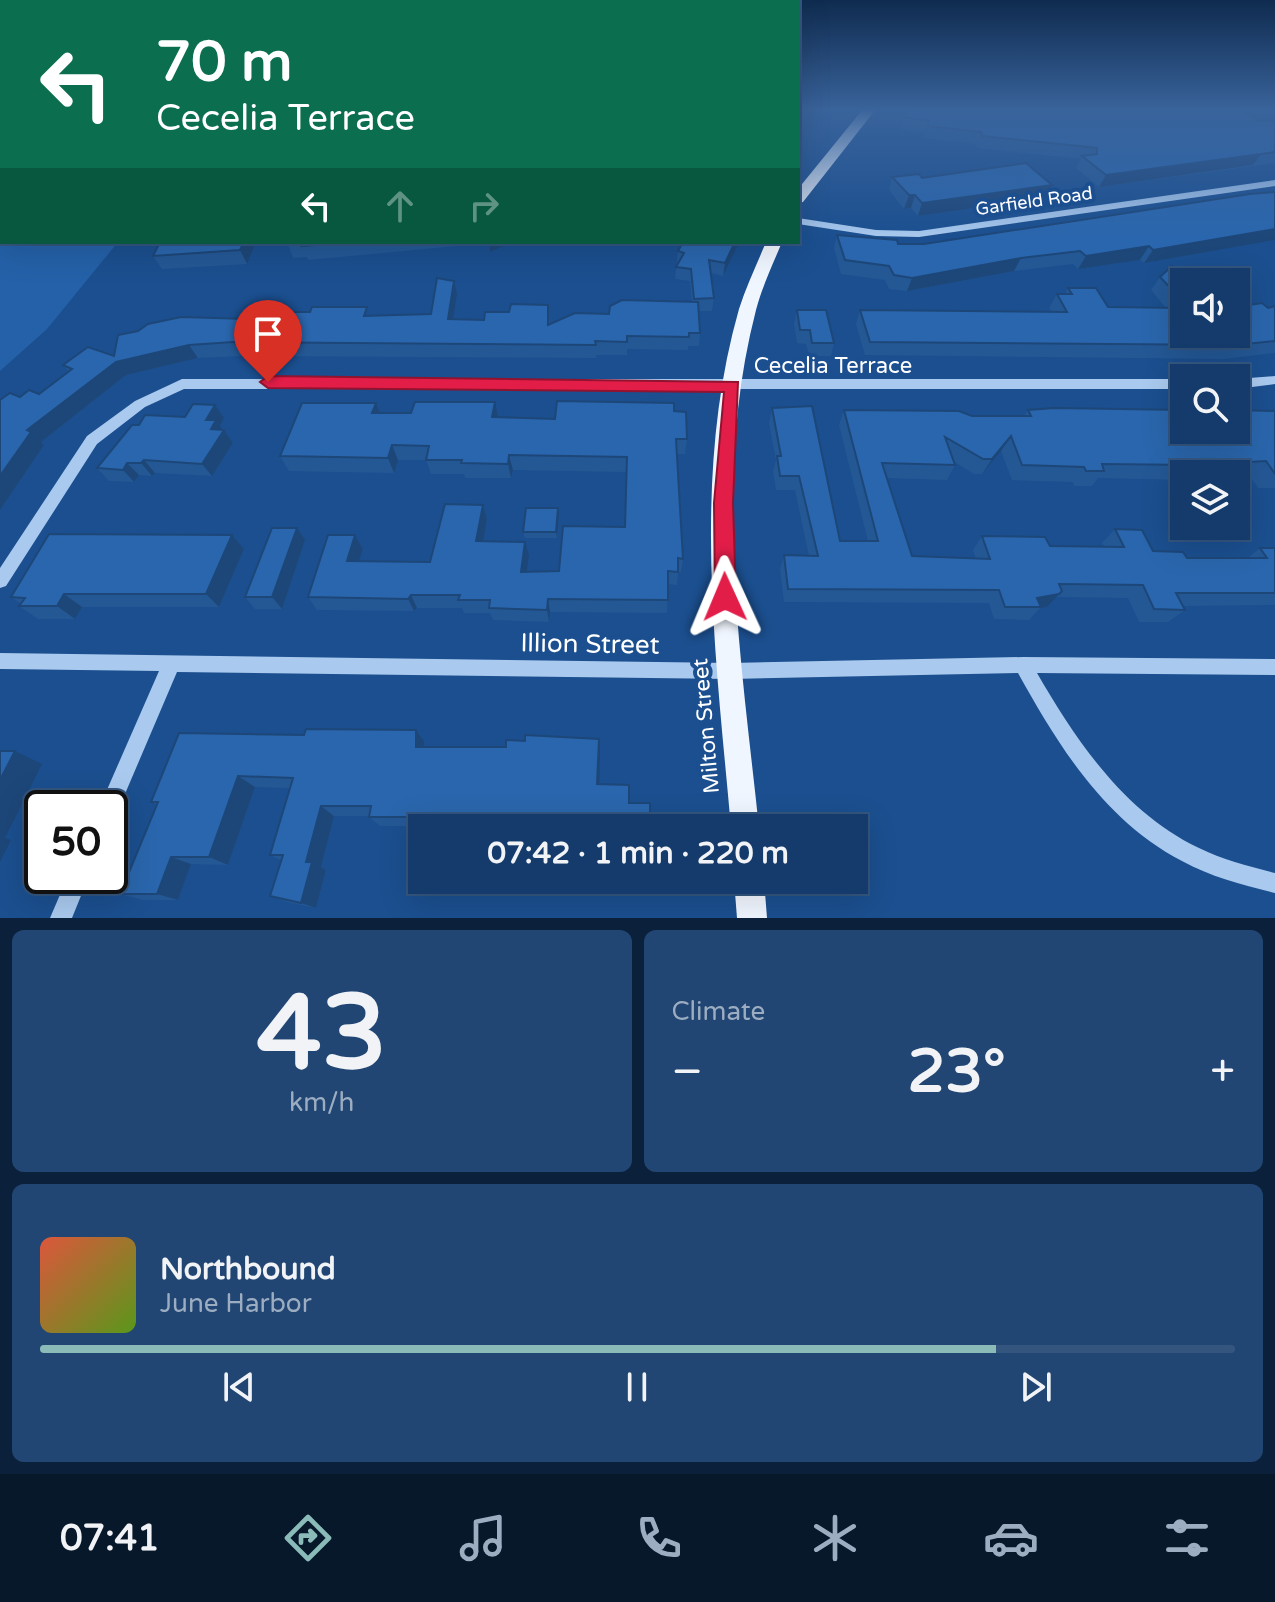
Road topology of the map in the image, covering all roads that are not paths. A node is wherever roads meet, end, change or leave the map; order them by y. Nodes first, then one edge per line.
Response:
1 (833, 152) edge
2 (1275, 183) edge
3 (800, 196) edge
4 (800, 221) edge
5 (773, 244) edge
6 (1275, 380) edge
7 (1250, 383) edge
8 (1170, 384) edge
9 (732, 386) junction
10 (0, 581) edge
11 (0, 661) edge
12 (171, 665) junction
13 (1023, 665) junction
14 (1275, 667) edge
15 (731, 671) junction
16 (117, 790) edge
17 (744, 814) edge
18 (1275, 883) edge
19 (71, 894) edge
20 (750, 894) edge
21 (61, 918) edge
22 (752, 918) edge

1 - 3 main road
2 - 4 street, Garfield Road
5 - 9 main road, Milton Street
6 - 7 street
8 - 9 street, Cecelia Terrace
9 - 10 street, Cecelia Terrace
9 - 15 main road, Milton Street
11 - 12 street, Illion Street
12 - 15 street, Illion Street
12 - 16 street
13 - 14 street, Illion Street
13 - 15 street, Illion Street
13 - 18 street
15 - 17 main road, Milton Street
19 - 21 street
20 - 22 main road

